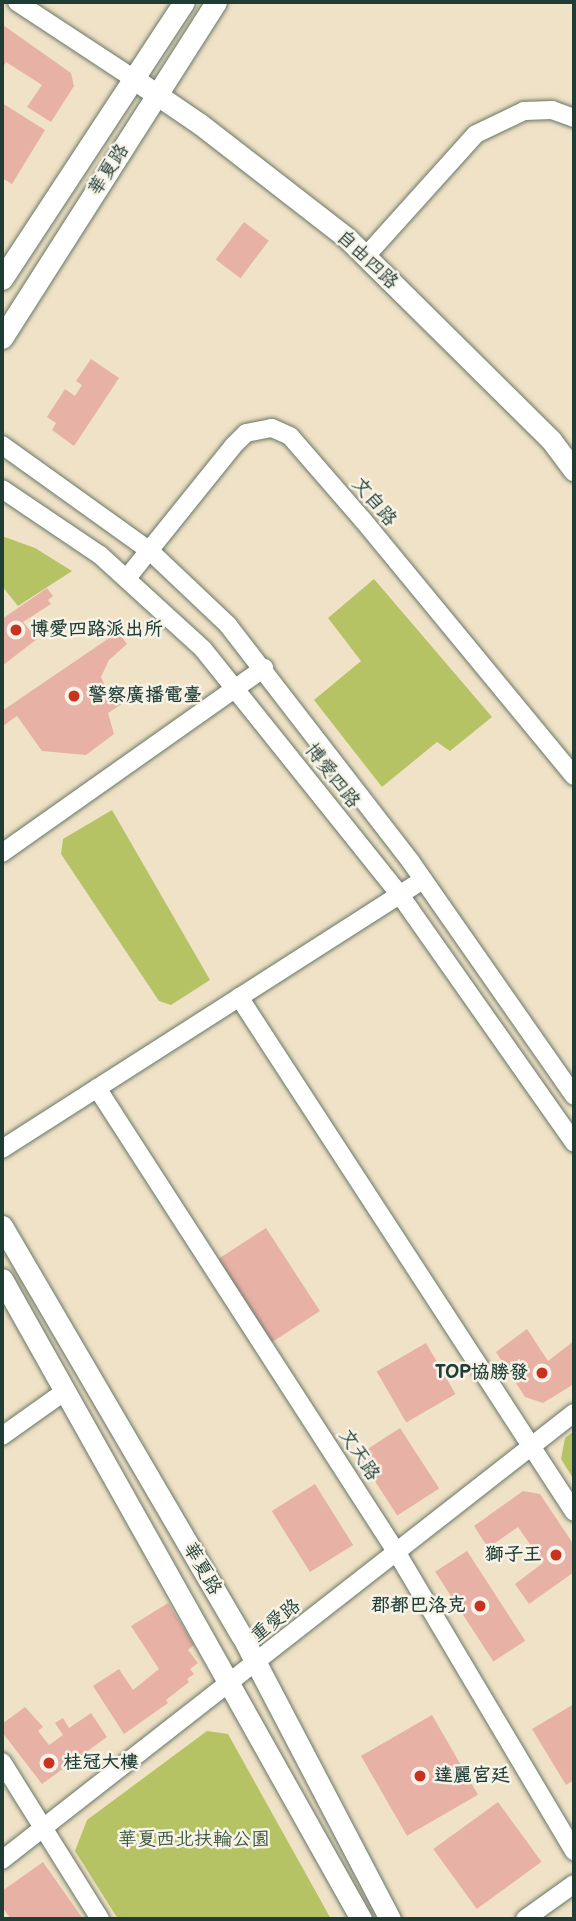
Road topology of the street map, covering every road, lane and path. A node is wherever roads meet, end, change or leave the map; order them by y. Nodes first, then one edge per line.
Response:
1 (17, 2) edge
2 (184, 2) edge
3 (216, 2) edge
4 (134, 79) junction
5 (158, 95) junction
6 (574, 118) edge
7 (366, 256) junction
8 (2, 279) edge
9 (2, 338) edge
10 (2, 445) edge
11 (574, 470) edge
12 (2, 489) edge
13 (150, 551) junction
14 (127, 578) junction
15 (264, 668) junction
16 (236, 689) junction
17 (574, 776) edge
18 (2, 853) edge
19 (423, 880) junction
20 (400, 895) junction
21 (239, 997) junction
22 (97, 1088) junction
23 (574, 1096) edge
24 (574, 1143) edge
25 (2, 1149) edge
26 (2, 1226) edge
27 (2, 1279) edge
28 (64, 1392) junction
29 (574, 1413) edge
30 (2, 1436) edge
31 (532, 1446) junction
32 (574, 1512) edge
33 (397, 1553) junction
34 (257, 1663) junction
35 (230, 1683) junction
36 (2, 1762) edge
37 (45, 1826) junction
38 (574, 1851) edge
39 (2, 1860) edge
40 (574, 1884) edge
41 (100, 1919) edge
42 (361, 1919) edge
43 (390, 1919) edge
44 (525, 1919) edge

1 - 4 street
2 - 4 street, 華夏路
3 - 5 street, 華夏路
4 - 5 street, 自由四路
4 - 8 street, 華夏路
5 - 7 street, 自由四路
5 - 9 street, 華夏路
6 - 7 street
7 - 11 street, 自由四路
10 - 13 street, 博愛四路
12 - 14 street, 博愛四路
13 - 14 street, 文自路
13 - 15 street, 博愛四路
13 - 17 street, 文自路
14 - 16 street, 博愛四路
15 - 16 street
15 - 19 street, 博愛四路
16 - 18 street
16 - 20 street, 博愛四路
19 - 20 street
19 - 23 street, 博愛四路
20 - 21 street
20 - 24 street, 博愛四路
21 - 22 street
21 - 31 street
22 - 25 street
22 - 33 street, 文天路
26 - 34 street, 華夏路
27 - 28 street, 華夏路
28 - 30 street
28 - 35 street, 華夏路
29 - 31 street, 重愛路
31 - 32 street
31 - 33 street, 重愛路
33 - 34 street, 重愛路
33 - 38 street, 文天路
34 - 35 street, 重愛路
34 - 43 street, 華夏路
35 - 37 street, 重愛路
35 - 42 street, 華夏路
36 - 37 street
37 - 39 street, 重愛路
37 - 41 street
40 - 44 street

